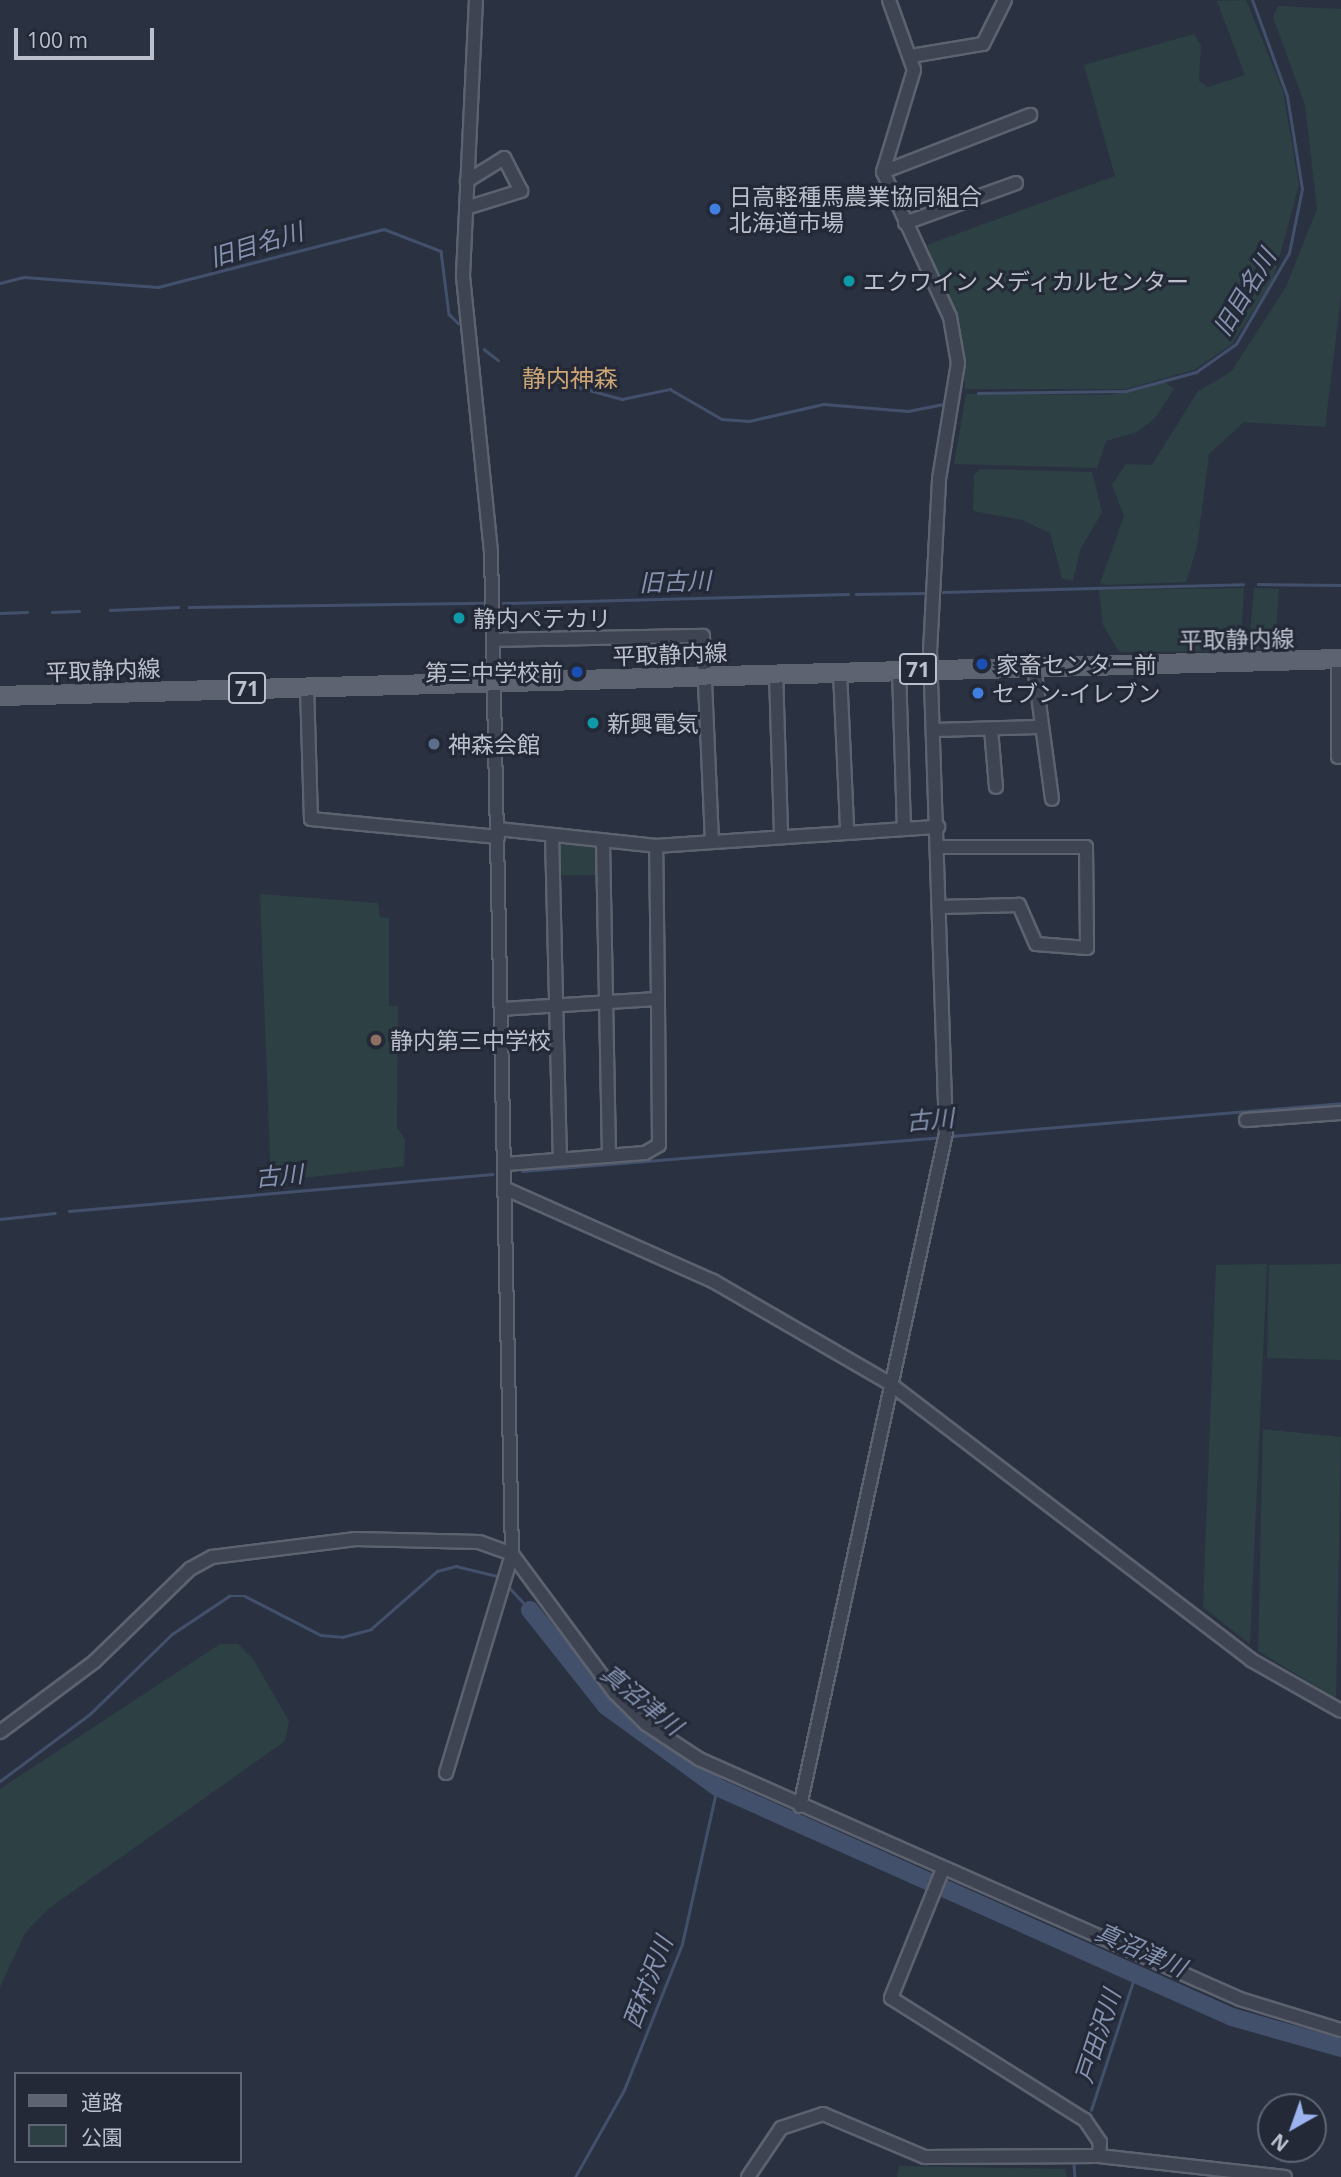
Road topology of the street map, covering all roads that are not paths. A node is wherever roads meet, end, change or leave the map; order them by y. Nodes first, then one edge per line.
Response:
1 (476, 0) edge
2 (889, 0) edge
3 (1005, 0) edge
4 (911, 56) junction
5 (1030, 115) dead end
6 (883, 172) junction
7 (467, 181) junction
8 (1016, 183) dead end
9 (466, 208) junction
10 (905, 223) junction
11 (493, 640) junction
12 (1339, 659) edge
13 (1034, 666) junction
14 (932, 669) junction
15 (899, 670) junction
16 (840, 672) junction
17 (776, 673) junction
18 (706, 675) junction
19 (494, 680) junction
20 (307, 686) junction
21 (0, 696) edge
22 (1038, 727) junction
23 (991, 729) junction
24 (934, 730) junction
25 (1338, 757) dead end
26 (996, 787) dead end
27 (1052, 799) dead end
28 (938, 827) junction
29 (904, 828) junction
30 (847, 830) junction
31 (498, 833) junction
32 (781, 833) junction
33 (552, 835) junction
34 (712, 840) junction
35 (603, 842) junction
36 (656, 846) junction
37 (939, 847) junction
38 (940, 906) junction
39 (658, 999) junction
40 (607, 1002) junction
41 (556, 1006) junction
42 (502, 1009) junction
43 (1341, 1113) edge
44 (1246, 1119) dead end
45 (609, 1156) junction
46 (560, 1159) junction
47 (506, 1164) junction
48 (506, 1189) junction
49 (889, 1382) junction
50 (512, 1554) junction
51 (1341, 1712) edge
52 (0, 1732) edge
53 (446, 1773) dead end
54 (800, 1805) junction
55 (941, 1873) junction
56 (1341, 2030) edge
57 (1099, 2156) junction
58 (1242, 2173) edge
59 (748, 2177) edge
60 (1285, 2177) edge

1 - 7 street
2 - 4 street
3 - 4 street
4 - 6 street
5 - 6 street
6 - 10 street
7 - 9 street
7 - 9 street
8 - 10 street
9 - 11 street
10 - 14 street
11 - 18 street
11 - 19 street
12 - 13 main road, 平取静内線 / 71
12 - 25 street
13 - 14 main road, 平取静内線 / 71
13 - 22 street
14 - 15 main road, 平取静内線 / 71
14 - 24 street
15 - 16 main road, 平取静内線 / 71
15 - 29 street
16 - 17 main road, 平取静内線 / 71
16 - 30 street
17 - 18 main road, 平取静内線 / 71
17 - 32 street
18 - 19 main road, 平取静内線 / 71
18 - 34 street
19 - 20 main road, 平取静内線 / 71
19 - 31 street
20 - 21 main road, 平取静内線 / 71
20 - 31 street
22 - 23 street
22 - 27 street
23 - 24 street
23 - 26 street
24 - 28 street
28 - 29 street
28 - 37 street
29 - 30 street
30 - 32 street
31 - 33 street
31 - 42 street
32 - 34 street
33 - 35 street
33 - 41 street
34 - 36 street
35 - 36 street
35 - 40 street
36 - 39 street
37 - 38 street
37 - 38 street
38 - 49 street
39 - 40 street
39 - 45 street
40 - 41 street
40 - 45 street
41 - 42 street
41 - 46 street
42 - 47 street
43 - 44 street
45 - 46 street
46 - 47 street
47 - 48 street
48 - 49 street
48 - 50 street
49 - 51 street
49 - 54 street
50 - 52 street
50 - 53 street
50 - 54 street
54 - 55 street
55 - 56 street
55 - 57 street
57 - 58 street
57 - 59 street
58 - 60 street

